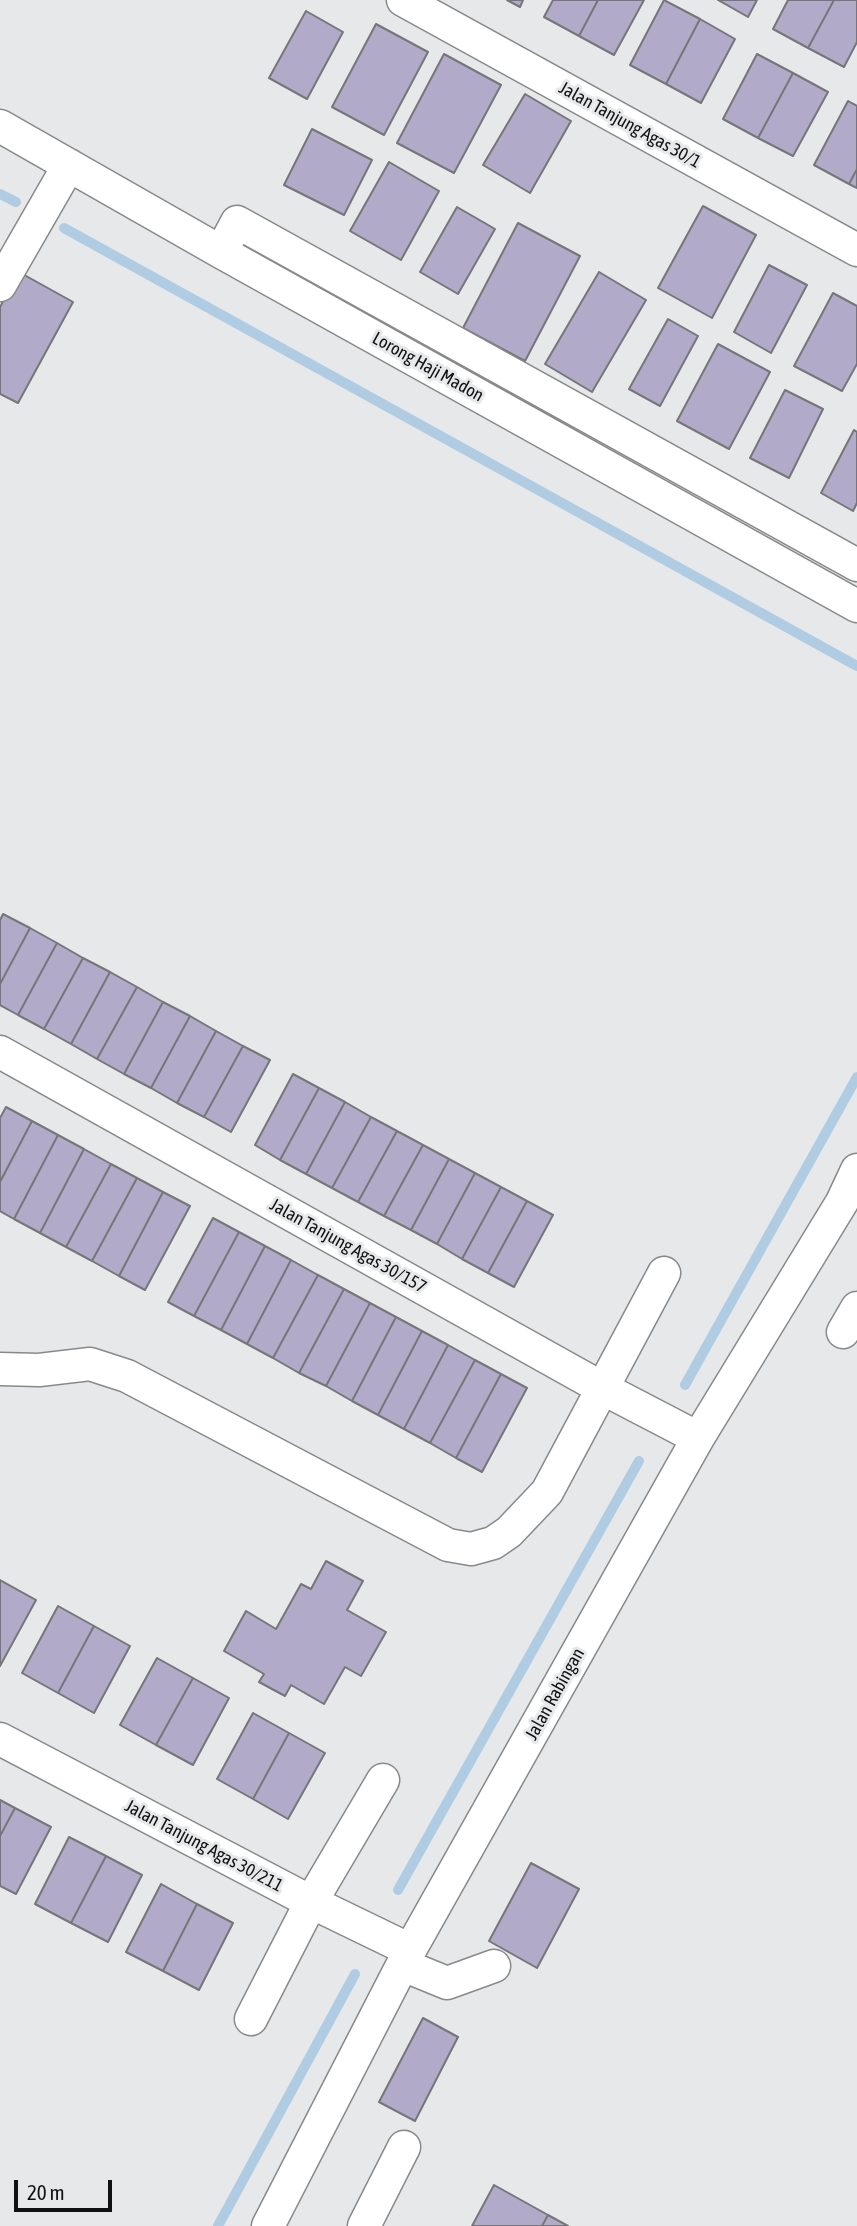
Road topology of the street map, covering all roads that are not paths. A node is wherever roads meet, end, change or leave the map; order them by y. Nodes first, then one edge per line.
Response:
1 (403, 0) edge
2 (0, 126) edge
3 (69, 165) junction
4 (857, 250) edge
5 (221, 252) junction
6 (0, 285) edge
7 (857, 565) edge
8 (857, 606) edge
9 (0, 1052) edge
10 (857, 1170) edge
11 (850, 1206) edge
12 (664, 1273) dead end
13 (0, 1369) edge
14 (602, 1388) junction
15 (698, 1438) junction
16 (0, 1739) edge
17 (383, 1780) dead end
18 (311, 1902) junction
19 (407, 1957) junction
20 (494, 1966) dead end
21 (251, 2019) dead end
22 (404, 2147) dead end
23 (268, 2226) edge
24 (364, 2226) edge

1 - 4 street, Jalan Tanjung Agas 30/1
2 - 3 street, Lorong Haji Madon
3 - 5 street, Lorong Haji Madon
3 - 6 street
5 - 7 street
5 - 8 street, Lorong Haji Madon
9 - 14 street, Jalan Tanjung Agas 30/157
10 - 11 street, Jalan Rabingan
11 - 15 street, Jalan Rabingan
12 - 14 street
13 - 14 street
14 - 15 street, Jalan Tanjung Agas 30/157
15 - 19 street, Jalan Rabingan
16 - 18 street, Jalan Tanjung Agas 30/211
17 - 18 street
18 - 19 street, Jalan Tanjung Agas 30/211
18 - 21 street
19 - 20 street, Jalan Tanjung Agas 30/211
19 - 23 street, Jalan Rabingan
22 - 24 street

